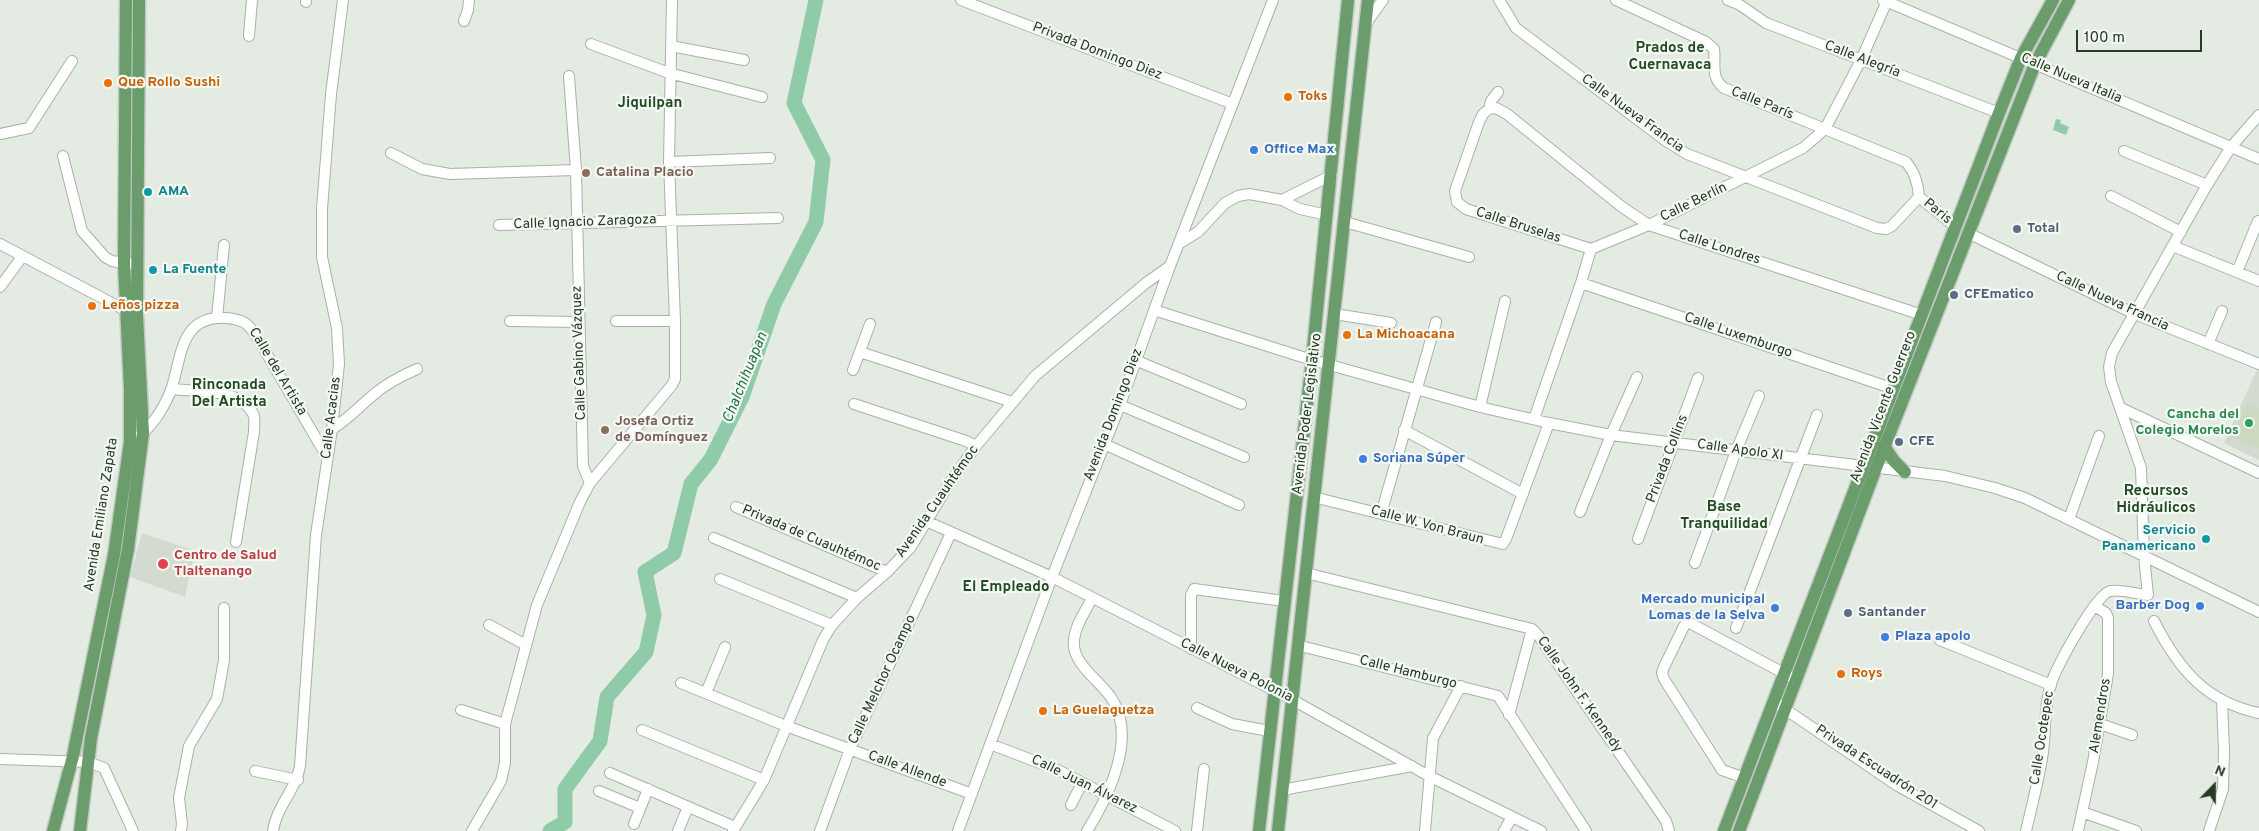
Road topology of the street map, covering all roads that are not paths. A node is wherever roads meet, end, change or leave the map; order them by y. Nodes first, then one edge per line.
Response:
1 (126, 0) edge
2 (139, 0) edge
3 (252, 0) edge
4 (343, 0) edge
5 (469, 0) edge
6 (672, 0) edge
7 (961, 0) edge
8 (1273, 0) edge
9 (1348, 0) edge
10 (1368, 0) edge
11 (1383, 0) edge
12 (1499, 0) edge
13 (1616, 0) edge
14 (1728, 0) edge
15 (2053, 0) edge
16 (2069, 0) edge
17 (1885, 1) edge
18 (464, 21) dead end
19 (1367, 22) junction
20 (249, 36) dead end
21 (591, 44) dead end
22 (671, 46) junction
23 (2021, 58) junction
24 (744, 60) dead end
25 (1861, 60) junction
26 (72, 61) dead end
27 (2035, 64) junction
28 (669, 73) junction
29 (569, 76) dead end
30 (125, 87) junction
31 (138, 87) junction
32 (1498, 92) dead end
33 (762, 97) dead end
34 (1233, 104) junction
35 (1489, 109) junction
36 (1999, 113) junction
37 (2259, 115) edge
38 (1825, 129) junction
39 (0, 134) edge
40 (2231, 147) junction
41 (2124, 151) dead end
42 (391, 153) dead end
43 (63, 156) dead end
44 (770, 158) dead end
45 (2259, 159) edge
46 (668, 162) junction
47 (576, 170) junction
48 (1332, 175) junction
49 (1747, 178) junction
50 (2207, 185) junction
51 (2111, 196) dead end
52 (1919, 197) junction
53 (1282, 200) junction
54 (1327, 215) junction
55 (778, 218) dead end
56 (671, 220) junction
57 (2258, 221) edge
58 (576, 222) junction
59 (1345, 222) junction
60 (499, 225) dead end
61 (1649, 225) junction
62 (1956, 227) junction
63 (2180, 232) junction
64 (1968, 233) junction
65 (1180, 242) junction
66 (0, 244) edge
67 (224, 245) dead end
68 (2173, 246) junction
69 (1591, 249) junction
70 (22, 257) junction
71 (1469, 257) dead end
72 (124, 263) junction
73 (138, 266) junction
74 (1170, 266) junction
75 (2237, 272) junction
76 (2259, 281) edge
77 (1581, 283) junction
78 (0, 286) edge
79 (1505, 301) dead end
80 (125, 310) junction
81 (1154, 310) junction
82 (2222, 311) dead end
83 (1336, 314) junction
84 (2135, 314) junction
85 (1922, 315) junction
86 (217, 318) junction
87 (510, 321) dead end
88 (616, 321) dead end
89 (675, 321) junction
90 (580, 322) junction
91 (1391, 322) dead end
92 (1436, 322) dead end
93 (870, 324) dead end
94 (2208, 344) junction
95 (860, 352) junction
96 (1135, 360) junction
97 (1312, 360) junction
98 (2259, 364) edge
99 (1329, 365) junction
100 (417, 369) dead end
101 (853, 370) dead end
102 (1637, 377) dead end
103 (1698, 378) dead end
104 (171, 389) junction
105 (1894, 389) junction
106 (1416, 390) junction
107 (1759, 396) dead end
108 (1012, 402) junction
109 (854, 404) dead end
110 (1241, 404) dead end
111 (1120, 405) junction
112 (1480, 407) junction
113 (2120, 408) junction
114 (1817, 414) dead end
115 (1534, 419) junction
116 (1549, 423) junction
117 (332, 429) junction
118 (1404, 430) junction
119 (143, 433) junction
120 (1611, 435) junction
121 (2099, 436) dead end
122 (130, 442) junction
123 (1674, 442) junction
124 (1104, 444) junction
125 (976, 446) junction
126 (1884, 446) junction
127 (1736, 451) junction
128 (327, 457) junction
129 (1244, 457) dead end
130 (1799, 459) junction
131 (1863, 466) junction
132 (1876, 468) junction
133 (1905, 472) junction
134 (2259, 473) edge
135 (590, 483) junction
136 (1523, 494) junction
137 (1313, 497) junction
138 (1239, 505) dead end
139 (736, 507) dead end
140 (1580, 512) dead end
141 (1381, 514) junction
142 (2069, 519) junction
143 (926, 521) junction
144 (952, 533) junction
145 (714, 538) dead end
146 (1638, 539) dead end
147 (236, 542) dead end
148 (2144, 556) junction
149 (1695, 562) dead end
150 (887, 572) junction
151 (1306, 573) junction
152 (1052, 577) junction
153 (720, 579) dead end
154 (857, 598) junction
155 (1092, 598) junction
156 (1284, 601) junction
157 (2094, 606) junction
158 (224, 608) dead end
159 (2259, 612) edge
160 (2154, 621) dead end
161 (489, 625) dead end
162 (832, 625) junction
163 (1736, 628) dead end
164 (1532, 629) junction
165 (1940, 640) dead end
166 (526, 645) junction
167 (1297, 645) junction
168 (725, 647) dead end
169 (1191, 648) junction
170 (1791, 677) junction
171 (681, 683) dead end
172 (2051, 685) junction
173 (1461, 686) junction
174 (1274, 691) junction
175 (706, 693) junction
176 (1291, 700) junction
177 (2222, 701) junction
178 (1775, 702) junction
179 (1198, 708) dead end
180 (461, 710) dead end
181 (1786, 710) junction
182 (2259, 713) edge
183 (1509, 715) junction
184 (506, 724) junction
185 (2100, 724) junction
186 (786, 726) junction
187 (642, 730) dead end
188 (1269, 731) junction
189 (2132, 735) dead end
190 (990, 744) junction
191 (850, 749) junction
192 (0, 759) edge
193 (71, 761) junction
194 (88, 762) junction
195 (1412, 766) junction
196 (1204, 769) dead end
197 (255, 771) dead end
198 (610, 773) dead end
199 (1429, 776) junction
200 (1745, 778) junction
201 (298, 780) junction
202 (764, 780) junction
203 (1082, 783) junction
204 (648, 789) junction
205 (1282, 790) junction
206 (599, 791) dead end
207 (972, 794) junction
208 (1106, 795) junction
209 (1071, 805) dead end
210 (688, 807) junction
211 (640, 808) junction
212 (2082, 812) junction
213 (1512, 817) junction
214 (634, 824) dead end
215 (734, 829) edge
216 (53, 831) edge
217 (80, 831) edge
218 (133, 831) edge
219 (181, 831) edge
220 (273, 831) edge
221 (472, 831) edge
222 (678, 831) edge
223 (820, 831) edge
224 (958, 831) edge
225 (1087, 831) edge
226 (1176, 831) edge
227 (1197, 831) edge
228 (1258, 831) edge
229 (1278, 831) edge
230 (1425, 831) edge
231 (1504, 831) edge
232 (1541, 831) edge
233 (1586, 831) edge
234 (1669, 831) edge
235 (1724, 831) edge
236 (1738, 831) edge
237 (1979, 831) edge
238 (2026, 831) edge
239 (2078, 831) edge
240 (2136, 831) edge
241 (2209, 831) edge

1 - 30 main road, Avenida Emiliano Zapata
2 - 31 main road, Avenida Emiliano Zapata
3 - 20 street
4 - 117 street, Calle Acacias
5 - 18 street
6 - 22 street
7 - 34 street, Privada Domingo Diez
8 - 34 street, Avenida Domingo Diez
9 - 48 main road, Avenida Poder Legislativo
10 - 19 main road, Avenida Poder Legislativo
11 - 19 street
12 - 49 street, Calle Nueva Francia
13 - 38 street, Calle París
14 - 25 street, Calle Alegría
15 - 23 main road, Avenida Vicente Guerrero
16 - 27 main road, Avenida Vicente Guerrero
17 - 23 street, Calle Nueva Italia
17 - 25 street, Calle Berlín
19 - 59 main road, Avenida Poder Legislativo
21 - 28 street
22 - 24 street
22 - 28 street
23 - 27 street, Calle Nueva Italia
23 - 36 main road, Avenida Vicente Guerrero
25 - 36 street, Calle Alegría
25 - 38 street, Calle Berlín
26 - 39 street
27 - 40 street, Calle Nueva Italia
27 - 64 main road, Avenida Vicente Guerrero
28 - 33 street
28 - 46 street
29 - 47 street, Calle Gabino Vázquez
30 - 31 main road
30 - 72 main road, Avenida Emiliano Zapata
31 - 73 main road, Avenida Emiliano Zapata
32 - 35 street
34 - 65 street, Avenida Domingo Diez
35 - 61 street, Calle Londres
35 - 69 street, Calle Bruselas
36 - 62 main road, Avenida Vicente Guerrero
37 - 40 street
38 - 49 street, Calle Berlín
38 - 52 street, Calle París
40 - 45 street, Calle Nueva Italia
40 - 50 street
41 - 50 street
42 - 47 street
43 - 72 street
44 - 46 street
46 - 56 street
47 - 58 street, Calle Gabino Vázquez
48 - 53 street
48 - 54 main road, Avenida Poder Legislativo
49 - 52 street, Calle Nueva Francia
49 - 61 street, Calle Berlín
50 - 63 street
51 - 63 street
52 - 62 street, Paris
53 - 54 street
53 - 65 street
54 - 97 main road, Avenida Poder Legislativo
55 - 56 street, Calle Ignacio Zaragoza
56 - 58 street, Calle Ignacio Zaragoza
56 - 89 street
57 - 75 street
58 - 60 street, Calle Ignacio Zaragoza
58 - 90 street, Calle Gabino Vázquez
59 - 71 street
59 - 83 main road, Avenida Poder Legislativo
61 - 69 street, Calle Berlín
61 - 85 street, Calle Londres
62 - 85 main road, Avenida Vicente Guerrero
63 - 68 street
64 - 84 street, Calle Nueva Francia
64 - 126 main road, Avenida Vicente Guerrero
65 - 74 street, Avenida Domingo Diez
66 - 70 street
67 - 86 street
68 - 75 street
68 - 84 street
69 - 77 street
70 - 78 street
70 - 80 street
72 - 73 street
72 - 80 main road, Avenida Emiliano Zapata
73 - 119 main road, Avenida Emiliano Zapata
74 - 81 street, Avenida Domingo Diez
74 - 108 street, Avenida Cuauhtémoc
75 - 76 street
77 - 105 street, Calle Luxemburgo
77 - 115 street
79 - 112 street
80 - 122 main road, Avenida Emiliano Zapata
81 - 96 street, Avenida Domingo Diez
81 - 97 street, Calle Apolo XI
82 - 94 street
83 - 91 street
83 - 99 main road, Avenida Poder Legislativo
84 - 94 street, Calle Nueva Francia
84 - 113 street
85 - 105 main road, Avenida Vicente Guerrero
86 - 104 street, Calle del Artista
86 - 128 street, Calle del Artista
87 - 90 street
88 - 89 street
89 - 135 street
90 - 135 street, Calle Gabino Vázquez
92 - 106 street
93 - 95 street
94 - 98 street, Calle Nueva Francia
95 - 101 street
95 - 108 street
96 - 110 street
96 - 111 street, Avenida Domingo Diez
97 - 99 street, Calle Apolo XI
97 - 156 main road, Avenida Poder Legislativo
99 - 106 street, Calle Apolo XI
99 - 137 main road, Avenida Poder Legislativo
100 - 117 street
102 - 120 street
103 - 123 street, Privada Collins
104 - 119 street, Calle del Artista
104 - 147 street
105 - 131 main road, Avenida Vicente Guerrero
106 - 112 street, Calle Apolo XI
106 - 118 street
107 - 127 street
108 - 125 street, Avenida Cuauhtémoc
109 - 125 street
111 - 124 street, Avenida Domingo Diez
111 - 129 street
112 - 115 street, Calle Apolo XI
113 - 134 street
113 - 148 street
114 - 130 street
115 - 116 street, Calle Apolo XI
116 - 120 street, Calle Apolo XI
116 - 136 street, Calle W. Von Braun
117 - 128 street, Calle Acacias
118 - 136 street
118 - 141 street
119 - 122 street, Calle del Artista
119 - 194 main road, Avenida Emiliano Zapata
120 - 123 street, Calle Apolo XI
120 - 140 street
121 - 142 street
122 - 193 main road, Avenida Emiliano Zapata
123 - 127 street, Calle Apolo XI
123 - 146 street, Privada Collins
124 - 138 street
124 - 152 street, Avenida Domingo Diez
125 - 143 street, Avenida Cuauhtémoc
126 - 132 main road, Avenida Vicente Guerrero
126 - 133 main road
127 - 130 street, Calle Apolo XI
127 - 149 street
128 - 201 street, Calle Acacias
130 - 131 street, Calle Apolo XI
130 - 163 street
131 - 132 street, Calle Apolo XI
131 - 170 main road, Avenida Vicente Guerrero
132 - 133 street, Calle Apolo XI
132 - 170 main road, Avenida Vicente Guerrero
133 - 142 street, Calle Apolo XI
135 - 166 street
136 - 141 street, Calle W. Von Braun
137 - 141 street, Calle W. Von Braun
137 - 151 main road, Avenida Poder Legislativo
139 - 150 street, Privada de Cuauhtémoc
142 - 148 street, Calle Apolo XI
143 - 144 street, Calle Nueva Polonia
143 - 150 street, Avenida Cuauhtémoc
144 - 152 street, Calle Nueva Polonia
144 - 191 street, Calle Melchor Ocampo
145 - 154 street
148 - 157 street, Calle Ocotepec
148 - 159 street, Calle Apolo XI
150 - 154 street, Avenida Cuauhtémoc
151 - 164 street, Calle John F. Kennedy
151 - 167 main road, Avenida Poder Legislativo
152 - 155 street, Calle Nueva Polonia
152 - 190 street, Avenida Domingo Diez
153 - 162 street
154 - 162 street, Avenida Cuauhtémoc
155 - 169 street, Calle Nueva Polonia
155 - 208 street
156 - 169 street
156 - 174 main road, Avenida Poder Legislativo
157 - 172 street, Calle Ocotepec
157 - 185 street, Alemendros
158 - 219 street
160 - 177 street
161 - 166 street
162 - 186 street, Avenida Cuauhtémoc
164 - 183 street
164 - 234 street, Calle John F. Kennedy
165 - 172 street
166 - 184 street
167 - 173 street, Calle Hamburgo
167 - 176 main road, Avenida Poder Legislativo
168 - 175 street
169 - 174 street, Calle Nueva Polonia
170 - 178 main road, Avenida Vicente Guerrero
170 - 181 main road, Avenida Vicente Guerrero
170 - 200 street
171 - 175 street, Calle Allende
172 - 238 street, Calle Ocotepec
173 - 183 street, Calle Hamburgo
173 - 199 street
174 - 176 street, Calle Nueva Polonia
174 - 188 main road, Avenida Poder Legislativo
175 - 186 street, Calle Allende
176 - 195 street, Calle Nueva Polonia
176 - 205 main road, Avenida Poder Legislativo
177 - 182 street
177 - 241 street
178 - 181 street, Privada Escuadrón 201
178 - 200 main road, Avenida Vicente Guerrero
179 - 188 street
180 - 184 street
181 - 236 main road, Avenida Vicente Guerrero
181 - 237 street, Privada Escuadrón 201
183 - 233 street, Calle Hamburgo
184 - 221 street
185 - 189 street
185 - 212 street, Alemendros
186 - 191 street, Calle Allende
186 - 202 street, Avenida Cuauhtémoc
187 - 202 street
188 - 228 main road, Avenida Poder Legislativo
190 - 203 street, Calle Juan Álvarez
190 - 207 street, Avenida Domingo Diez
191 - 207 street, Calle Allende
191 - 223 street, Calle Melchor Ocampo
192 - 193 street
193 - 194 street
193 - 216 main road, Avenida Emiliano Zapata
194 - 217 main road, Avenida Emiliano Zapata
194 - 218 street
195 - 199 street, Calle Nueva Polonia
195 - 205 street
196 - 227 street
197 - 201 street
198 - 204 street
199 - 213 street, Calle Nueva Polonia
199 - 230 street
200 - 235 main road, Avenida Vicente Guerrero
201 - 220 street, Calle Acacias
202 - 215 street, Avenida Cuauhtémoc
203 - 208 street, Calle Juan Álvarez
203 - 209 street
204 - 210 street
204 - 211 street
205 - 229 main road, Avenida Poder Legislativo
206 - 211 street
207 - 224 street, Avenida Domingo Diez
208 - 225 street
208 - 226 street, Calle Juan Álvarez
210 - 215 street
210 - 222 street
211 - 214 street
212 - 239 street, Alemendros
212 - 240 street
213 - 231 street
213 - 232 street, Calle Nueva Polonia

